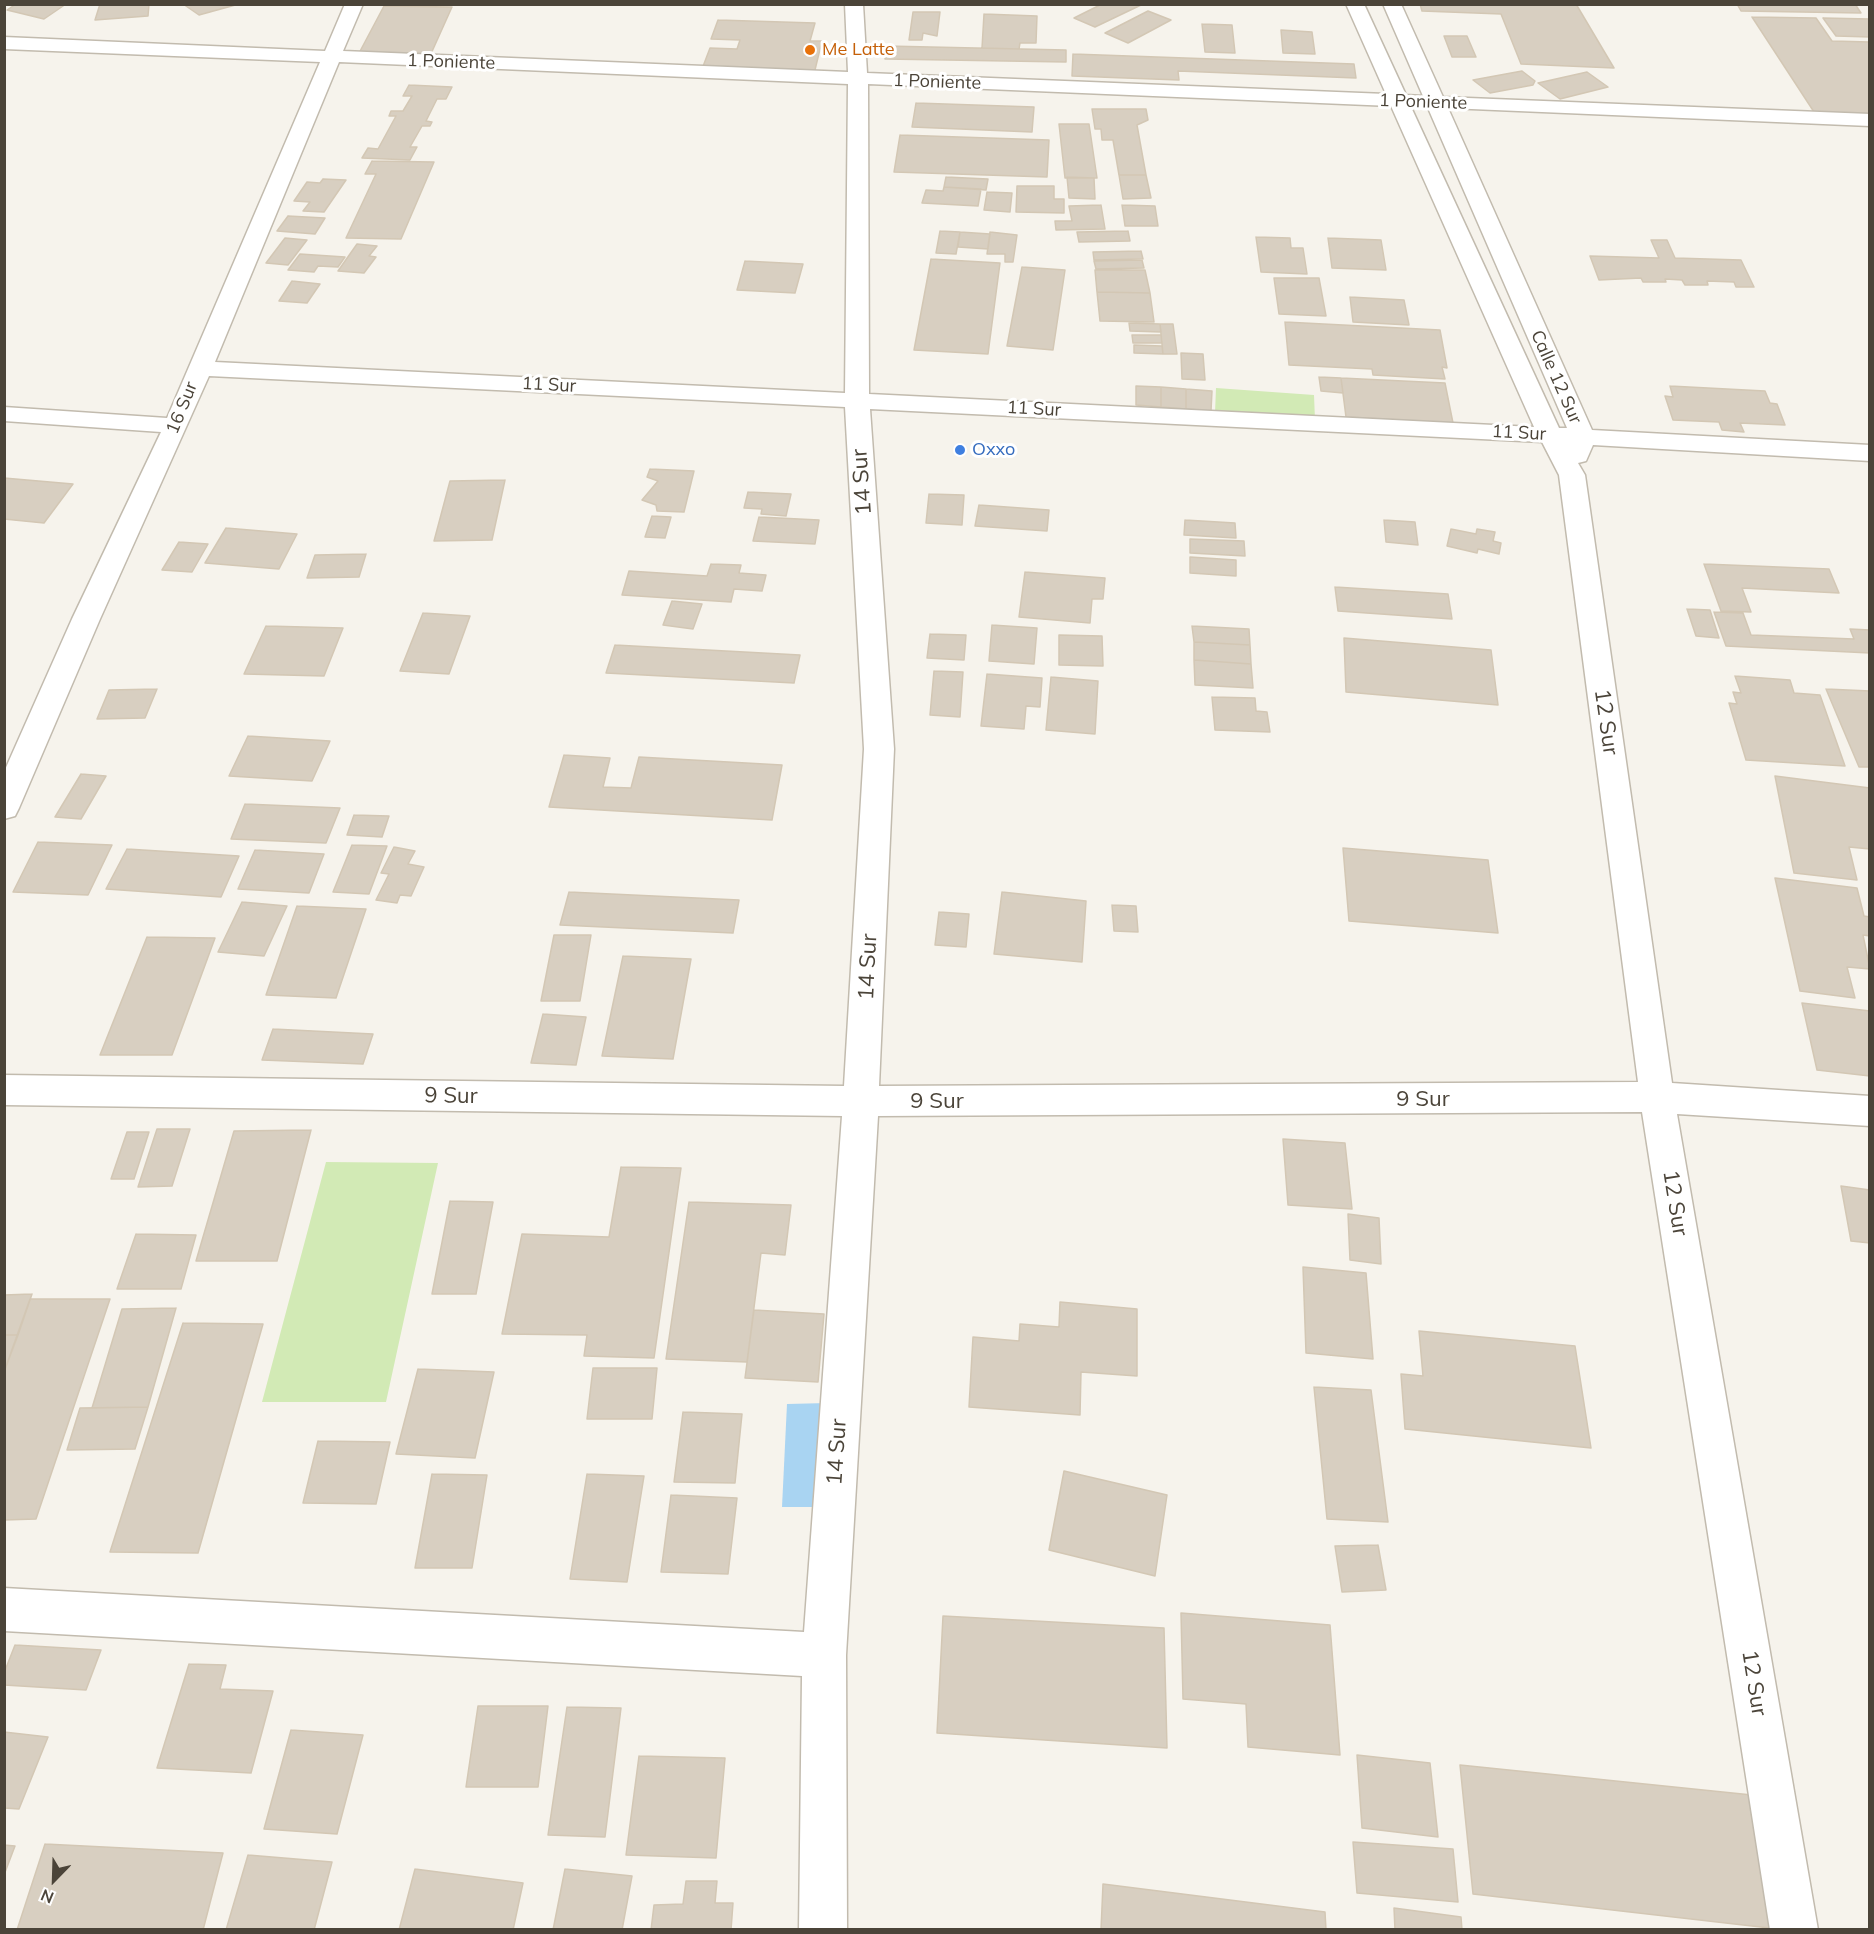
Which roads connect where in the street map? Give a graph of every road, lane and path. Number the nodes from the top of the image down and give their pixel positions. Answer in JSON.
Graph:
{"nodes":[{"id":1,"x":354,"y":4,"type":"edge"},
{"id":2,"x":854,"y":4,"type":"edge"},
{"id":3,"x":1355,"y":4,"type":"edge"},
{"id":4,"x":1392,"y":4,"type":"edge"},
{"id":5,"x":1401,"y":25,"type":"junction"},
{"id":6,"x":1365,"y":26,"type":"junction"},
{"id":7,"x":4,"y":43,"type":"edge"},
{"id":8,"x":332,"y":57,"type":"junction"},
{"id":9,"x":858,"y":79,"type":"junction"},
{"id":10,"x":1399,"y":101,"type":"junction"},
{"id":11,"x":1435,"y":102,"type":"junction"},
{"id":12,"x":1869,"y":120,"type":"edge"},
{"id":13,"x":198,"y":368,"type":"junction"},
{"id":14,"x":857,"y":400,"type":"junction"},
{"id":15,"x":4,"y":414,"type":"edge"},
{"id":16,"x":176,"y":426,"type":"junction"},
{"id":17,"x":1550,"y":435,"type":"junction"},
{"id":18,"x":1582,"y":436,"type":"junction"},
{"id":19,"x":1869,"y":453,"type":"edge"},
{"id":20,"x":1572,"y":475,"type":"junction"},
{"id":21,"x":4,"y":808,"type":"edge"},
{"id":22,"x":4,"y":1090,"type":"edge"},
{"id":23,"x":1657,"y":1098,"type":"junction"},
{"id":24,"x":861,"y":1101,"type":"junction"},
{"id":25,"x":1869,"y":1111,"type":"edge"},
{"id":26,"x":4,"y":1609,"type":"edge"},
{"id":27,"x":824,"y":1655,"type":"junction"},
{"id":28,"x":823,"y":1929,"type":"edge"},
{"id":29,"x":1794,"y":1929,"type":"edge"}],
"edges":[{"from":1,"to":8,"type":"street","name":"16 Sur"},
{"from":2,"to":9,"type":"street","name":"14 Sur"},
{"from":3,"to":6,"type":"street","name":"Calle 12 Sur"},
{"from":4,"to":5,"type":"street","name":"Calle 12 Sur"},
{"from":5,"to":6,"type":"street"},
{"from":5,"to":11,"type":"street","name":"Calle 12 Sur"},
{"from":6,"to":10,"type":"street","name":"Calle 12 Sur"},
{"from":7,"to":8,"type":"street","name":"1 Poniente"},
{"from":8,"to":9,"type":"street","name":"1 Poniente"},
{"from":8,"to":13,"type":"street","name":"16 Sur"},
{"from":9,"to":10,"type":"street","name":"1 Poniente"},
{"from":9,"to":14,"type":"street","name":"14 Sur"},
{"from":10,"to":11,"type":"street","name":"1 Poniente"},
{"from":10,"to":17,"type":"street","name":"Calle 12 Sur"},
{"from":11,"to":12,"type":"street","name":"1 Poniente"},
{"from":11,"to":18,"type":"street","name":"Calle 12 Sur"},
{"from":13,"to":14,"type":"street","name":"11 Sur"},
{"from":13,"to":16,"type":"street","name":"16 Sur"},
{"from":14,"to":17,"type":"street","name":"11 Sur"},
{"from":14,"to":24,"type":"street","name":"14 Sur"},
{"from":15,"to":16,"type":"street"},
{"from":16,"to":21,"type":"street","name":"16 Sur"},
{"from":17,"to":18,"type":"street","name":"11 Sur"},
{"from":17,"to":20,"type":"street","name":"Calle 12 Sur"},
{"from":18,"to":19,"type":"street","name":"11 Sur"},
{"from":18,"to":20,"type":"street","name":"Calle 12 Sur"},
{"from":20,"to":23,"type":"street","name":"12 Sur"},
{"from":22,"to":24,"type":"street","name":"9 Sur"},
{"from":23,"to":24,"type":"street","name":"9 Sur"},
{"from":23,"to":25,"type":"street","name":"9 Sur"},
{"from":23,"to":29,"type":"street","name":"12 Sur"},
{"from":24,"to":27,"type":"street","name":"14 Sur"},
{"from":26,"to":27,"type":"street"},
{"from":27,"to":28,"type":"street","name":"14 Sur"}]}
